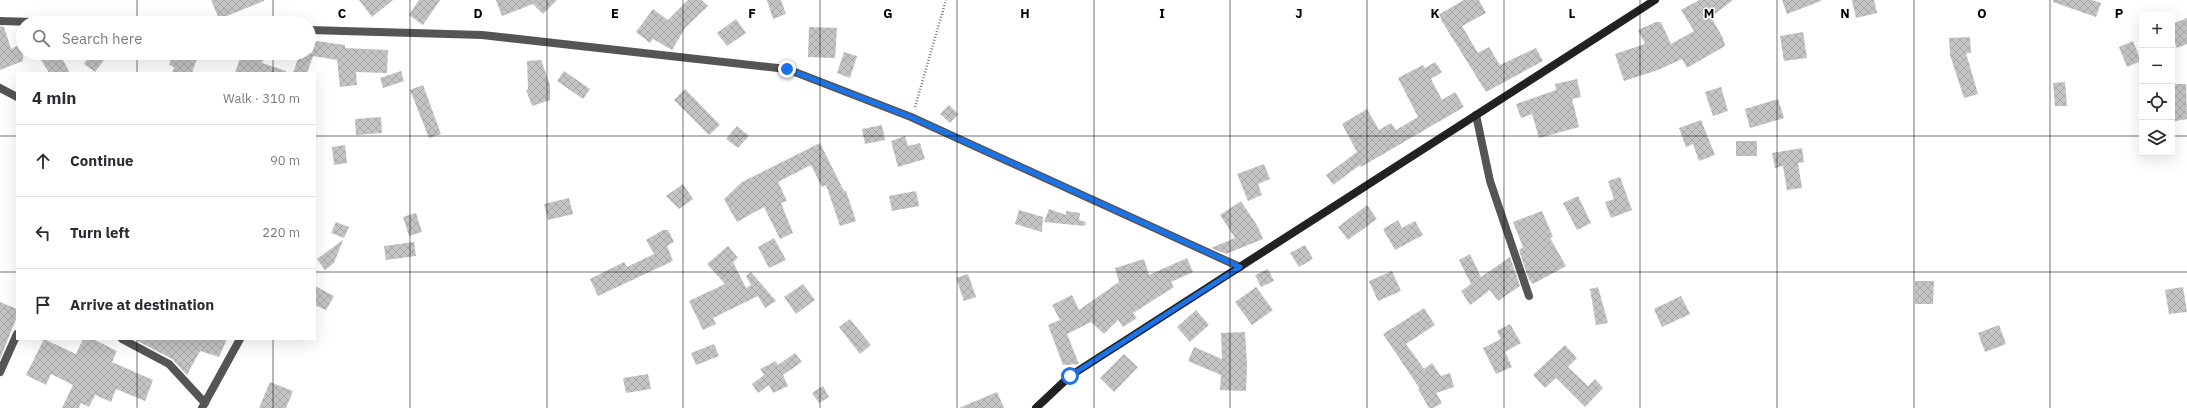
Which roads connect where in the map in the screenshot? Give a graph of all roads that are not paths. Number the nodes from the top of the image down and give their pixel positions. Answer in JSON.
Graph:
{"nodes":[{"id":1,"x":1655,"y":0,"type":"edge"},
{"id":2,"x":0,"y":21,"type":"edge"},
{"id":3,"x":16,"y":21,"type":"edge"},
{"id":4,"x":316,"y":30,"type":"edge"},
{"id":5,"x":0,"y":88,"type":"edge"},
{"id":6,"x":16,"y":96,"type":"edge"},
{"id":7,"x":1476,"y":115,"type":"junction"},
{"id":8,"x":1240,"y":267,"type":"junction"},
{"id":9,"x":1529,"y":296,"type":"dead end"},
{"id":10,"x":16,"y":336,"type":"edge"},
{"id":11,"x":124,"y":340,"type":"edge"},
{"id":12,"x":239,"y":340,"type":"edge"},
{"id":13,"x":0,"y":372,"type":"edge"},
{"id":14,"x":204,"y":405,"type":"edge"},
{"id":15,"x":1036,"y":408,"type":"edge"}],
"edges":[{"from":1,"to":7,"type":"main road"},
{"from":2,"to":3,"type":"street"},
{"from":4,"to":8,"type":"street"},
{"from":5,"to":6,"type":"street"},
{"from":7,"to":8,"type":"main road"},
{"from":7,"to":9,"type":"street"},
{"from":8,"to":15,"type":"main road"},
{"from":10,"to":13,"type":"street"},
{"from":11,"to":14,"type":"street"},
{"from":12,"to":14,"type":"street"}]}
